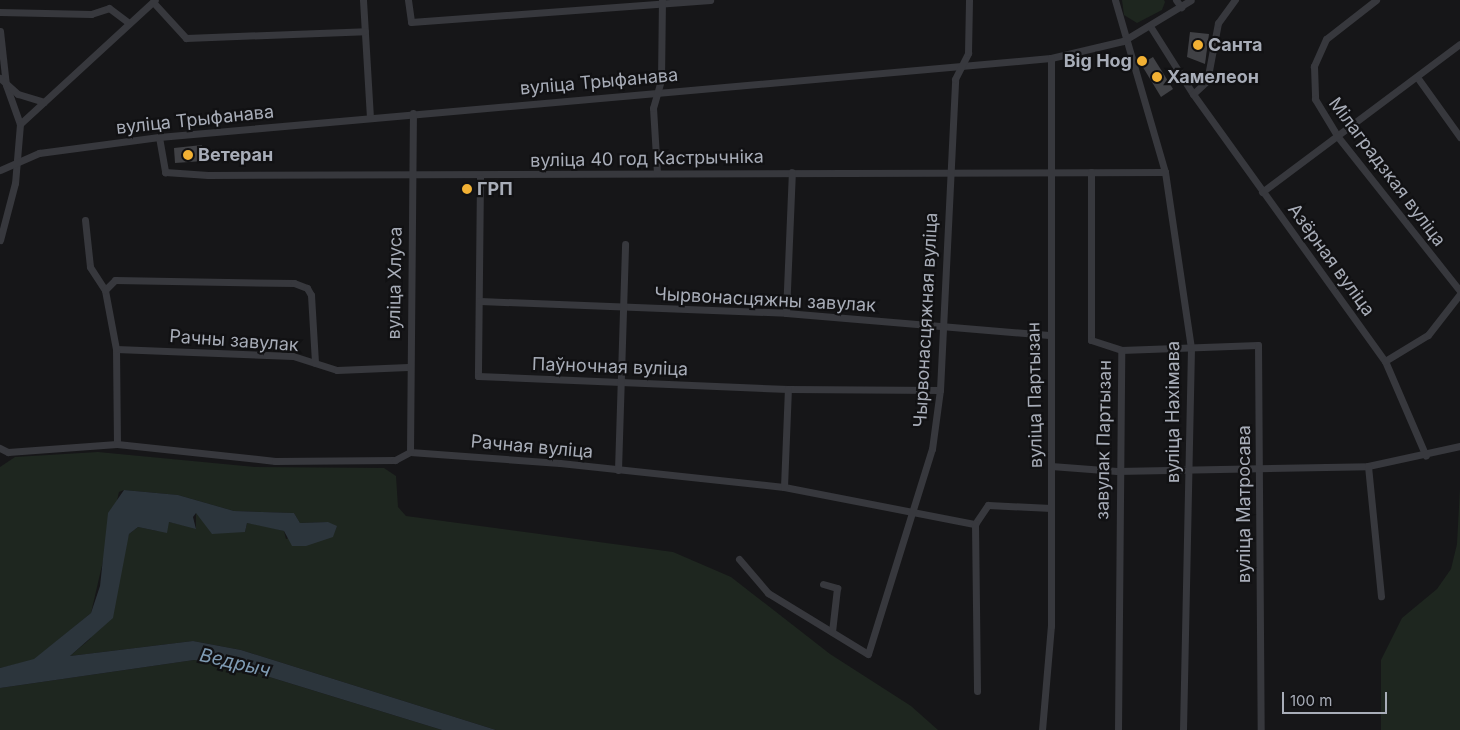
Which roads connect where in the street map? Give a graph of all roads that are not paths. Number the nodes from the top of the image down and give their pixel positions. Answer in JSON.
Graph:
{"nodes":[{"id":1,"x":363,"y":0,"type":"edge"},
{"id":2,"x":408,"y":0,"type":"edge"},
{"id":3,"x":710,"y":0,"type":"edge"},
{"id":4,"x":969,"y":0,"type":"edge"},
{"id":5,"x":1115,"y":0,"type":"edge"},
{"id":6,"x":1176,"y":0,"type":"edge"},
{"id":7,"x":1191,"y":0,"type":"edge"},
{"id":8,"x":1235,"y":0,"type":"edge"},
{"id":9,"x":1376,"y":0,"type":"edge"},
{"id":10,"x":154,"y":1,"type":"edge"},
{"id":11,"x":662,"y":1,"type":"edge"},
{"id":12,"x":109,"y":4,"type":"edge"},
{"id":13,"x":1181,"y":7,"type":"junction"},
{"id":14,"x":0,"y":12,"type":"edge"},
{"id":15,"x":129,"y":23,"type":"junction"},
{"id":16,"x":1150,"y":26,"type":"junction"},
{"id":17,"x":0,"y":31,"type":"edge"},
{"id":18,"x":365,"y":31,"type":"junction"},
{"id":19,"x":1123,"y":41,"type":"junction"},
{"id":20,"x":1460,"y":44,"type":"edge"},
{"id":21,"x":1051,"y":58,"type":"junction"},
{"id":22,"x":962,"y":66,"type":"junction"},
{"id":23,"x":1418,"y":77,"type":"junction"},
{"id":24,"x":0,"y":78,"type":"edge"},
{"id":25,"x":6,"y":85,"type":"junction"},
{"id":26,"x":658,"y":92,"type":"junction"},
{"id":27,"x":1193,"y":94,"type":"junction"},
{"id":28,"x":44,"y":102,"type":"junction"},
{"id":29,"x":413,"y":113,"type":"junction"},
{"id":30,"x":370,"y":118,"type":"junction"},
{"id":31,"x":20,"y":124,"type":"junction"},
{"id":32,"x":159,"y":137,"type":"junction"},
{"id":33,"x":1338,"y":137,"type":"junction"},
{"id":34,"x":1460,"y":137,"type":"edge"},
{"id":35,"x":16,"y":162,"type":"junction"},
{"id":36,"x":0,"y":170,"type":"edge"},
{"id":37,"x":411,"y":172,"type":"junction"},
{"id":38,"x":792,"y":172,"type":"junction"},
{"id":39,"x":1091,"y":172,"type":"junction"},
{"id":40,"x":1165,"y":172,"type":"junction"},
{"id":41,"x":657,"y":173,"type":"junction"},
{"id":42,"x":949,"y":174,"type":"junction"},
{"id":43,"x":1050,"y":174,"type":"junction"},
{"id":44,"x":480,"y":178,"type":"junction"},
{"id":45,"x":1262,"y":192,"type":"junction"},
{"id":46,"x":86,"y":220,"type":"dead end"},
{"id":47,"x":0,"y":240,"type":"edge"},
{"id":48,"x":625,"y":244,"type":"dead end"},
{"id":49,"x":105,"y":290,"type":"junction"},
{"id":50,"x":1460,"y":292,"type":"edge"},
{"id":51,"x":480,"y":301,"type":"junction"},
{"id":52,"x":622,"y":309,"type":"junction"},
{"id":53,"x":786,"y":313,"type":"junction"},
{"id":54,"x":941,"y":325,"type":"junction"},
{"id":55,"x":1049,"y":335,"type":"junction"},
{"id":56,"x":1191,"y":348,"type":"junction"},
{"id":57,"x":116,"y":349,"type":"junction"},
{"id":58,"x":1121,"y":350,"type":"junction"},
{"id":59,"x":1386,"y":361,"type":"junction"},
{"id":60,"x":315,"y":363,"type":"junction"},
{"id":61,"x":408,"y":367,"type":"junction"},
{"id":62,"x":622,"y":383,"type":"junction"},
{"id":63,"x":788,"y":390,"type":"junction"},
{"id":64,"x":940,"y":390,"type":"junction"},
{"id":65,"x":117,"y":444,"type":"junction"},
{"id":66,"x":1460,"y":446,"type":"edge"},
{"id":67,"x":0,"y":448,"type":"edge"},
{"id":68,"x":410,"y":452,"type":"junction"},
{"id":69,"x":1426,"y":456,"type":"junction"},
{"id":70,"x":1050,"y":466,"type":"junction"},
{"id":71,"x":1368,"y":466,"type":"junction"},
{"id":72,"x":1258,"y":469,"type":"junction"},
{"id":73,"x":618,"y":470,"type":"junction"},
{"id":74,"x":1117,"y":470,"type":"junction"},
{"id":75,"x":1189,"y":470,"type":"junction"},
{"id":76,"x":784,"y":486,"type":"junction"},
{"id":77,"x":1051,"y":508,"type":"junction"},
{"id":78,"x":912,"y":513,"type":"junction"},
{"id":79,"x":975,"y":524,"type":"junction"},
{"id":80,"x":740,"y":560,"type":"dead end"},
{"id":81,"x":824,"y":584,"type":"dead end"},
{"id":82,"x":1381,"y":596,"type":"dead end"},
{"id":83,"x":832,"y":632,"type":"junction"},
{"id":84,"x":976,"y":691,"type":"dead end"},
{"id":85,"x":1042,"y":730,"type":"edge"},
{"id":86,"x":1118,"y":730,"type":"edge"},
{"id":87,"x":1183,"y":730,"type":"edge"},
{"id":88,"x":1261,"y":730,"type":"edge"}],
"edges":[{"from":1,"to":18,"type":"street"},
{"from":2,"to":11,"type":"street"},
{"from":3,"to":11,"type":"street"},
{"from":4,"to":22,"type":"street","name":"Чырвонасцяжная вуліца"},
{"from":5,"to":19,"type":"street","name":"вуліца Нахімава"},
{"from":6,"to":13,"type":"street"},
{"from":7,"to":13,"type":"street","name":"вуліца Трыфанава"},
{"from":8,"to":27,"type":"street"},
{"from":9,"to":33,"type":"street","name":"Мілаградзкая вуліца"},
{"from":10,"to":15,"type":"street"},
{"from":10,"to":18,"type":"street"},
{"from":11,"to":26,"type":"street"},
{"from":12,"to":14,"type":"street"},
{"from":12,"to":15,"type":"street"},
{"from":13,"to":16,"type":"street","name":"вуліца Трыфанава"},
{"from":15,"to":28,"type":"street"},
{"from":16,"to":19,"type":"street","name":"вуліца Трыфанава"},
{"from":16,"to":27,"type":"street","name":"Азёрная вуліца"},
{"from":17,"to":25,"type":"street"},
{"from":18,"to":30,"type":"street"},
{"from":19,"to":21,"type":"street","name":"вуліца Трыфанава"},
{"from":19,"to":40,"type":"street","name":"вуліца Нахімава"},
{"from":20,"to":23,"type":"street"},
{"from":21,"to":22,"type":"street","name":"вуліца Трыфанава"},
{"from":21,"to":43,"type":"street","name":"вуліца Партызан"},
{"from":22,"to":26,"type":"street","name":"вуліца Трыфанава"},
{"from":22,"to":42,"type":"street","name":"Чырвонасцяжная вуліца"},
{"from":23,"to":33,"type":"street"},
{"from":23,"to":34,"type":"street"},
{"from":24,"to":25,"type":"street"},
{"from":25,"to":28,"type":"street"},
{"from":25,"to":31,"type":"street"},
{"from":26,"to":29,"type":"street","name":"вуліца Трыфанава"},
{"from":26,"to":41,"type":"street"},
{"from":27,"to":45,"type":"street","name":"Азёрная вуліца"},
{"from":28,"to":31,"type":"street"},
{"from":29,"to":30,"type":"street","name":"вуліца Трыфанава"},
{"from":29,"to":37,"type":"street","name":"вуліца Хлуса"},
{"from":30,"to":32,"type":"street","name":"вуліца Трыфанава"},
{"from":31,"to":35,"type":"street"},
{"from":32,"to":35,"type":"street","name":"вуліца Трыфанава"},
{"from":32,"to":37,"type":"street","name":"вуліца 40 год Кастрычніка"},
{"from":33,"to":45,"type":"street"},
{"from":33,"to":50,"type":"street","name":"Мілаградзкая вуліца"},
{"from":35,"to":36,"type":"street","name":"вуліца Трыфанава"},
{"from":35,"to":47,"type":"street"},
{"from":37,"to":44,"type":"street","name":"вуліца 40 год Кастрычніка"},
{"from":37,"to":61,"type":"street","name":"вуліца Хлуса"},
{"from":38,"to":41,"type":"street","name":"вуліца 40 год Кастрычніка"},
{"from":38,"to":42,"type":"street","name":"вуліца 40 год Кастрычніка"},
{"from":38,"to":53,"type":"street"},
{"from":39,"to":40,"type":"street","name":"вуліца 40 год Кастрычніка"},
{"from":39,"to":43,"type":"street","name":"вуліца 40 год Кастрычніка"},
{"from":39,"to":58,"type":"street","name":"завулак Партызан"},
{"from":40,"to":56,"type":"street","name":"вуліца Нахімава"},
{"from":41,"to":44,"type":"street","name":"вуліца 40 год Кастрычніка"},
{"from":42,"to":43,"type":"street","name":"вуліца 40 год Кастрычніка"},
{"from":42,"to":54,"type":"street","name":"Чырвонасцяжная вуліца"},
{"from":43,"to":55,"type":"street","name":"вуліца Партызан"},
{"from":44,"to":51,"type":"street","name":"Паўночная вуліца"},
{"from":45,"to":59,"type":"street","name":"Азёрная вуліца"},
{"from":46,"to":49,"type":"street"},
{"from":48,"to":52,"type":"street"},
{"from":49,"to":57,"type":"street"},
{"from":49,"to":60,"type":"street"},
{"from":50,"to":59,"type":"street"},
{"from":51,"to":52,"type":"street","name":"Чырвонасцяжны завулак"},
{"from":51,"to":62,"type":"street","name":"Паўночная вуліца"},
{"from":52,"to":53,"type":"street","name":"Чырвонасцяжны завулак"},
{"from":52,"to":62,"type":"street"},
{"from":53,"to":54,"type":"street","name":"Чырвонасцяжны завулак"},
{"from":54,"to":55,"type":"street","name":"Чырвонасцяжны завулак"},
{"from":54,"to":64,"type":"street","name":"Чырвонасцяжная вуліца"},
{"from":55,"to":70,"type":"street","name":"вуліца Партызан"},
{"from":56,"to":58,"type":"street"},
{"from":56,"to":72,"type":"street","name":"вуліца Матросава"},
{"from":56,"to":75,"type":"street","name":"вуліца Нахімава"},
{"from":57,"to":60,"type":"street","name":"Рачны завулак"},
{"from":57,"to":65,"type":"street"},
{"from":58,"to":74,"type":"street","name":"завулак Партызан"},
{"from":59,"to":69,"type":"street","name":"Азёрная вуліца"},
{"from":60,"to":61,"type":"street","name":"Рачны завулак"},
{"from":61,"to":68,"type":"street","name":"вуліца Хлуса"},
{"from":62,"to":63,"type":"street","name":"Паўночная вуліца"},
{"from":62,"to":73,"type":"street"},
{"from":63,"to":64,"type":"street","name":"Паўночная вуліца"},
{"from":63,"to":76,"type":"street"},
{"from":64,"to":78,"type":"street","name":"Чырвонасцяжная вуліца"},
{"from":65,"to":67,"type":"street","name":"Рачная вуліца"},
{"from":65,"to":68,"type":"street","name":"Рачная вуліца"},
{"from":66,"to":69,"type":"street"},
{"from":68,"to":73,"type":"street","name":"Рачная вуліца"},
{"from":69,"to":71,"type":"street"},
{"from":70,"to":74,"type":"street"},
{"from":70,"to":77,"type":"street","name":"вуліца Партызан"},
{"from":71,"to":72,"type":"street"},
{"from":71,"to":82,"type":"street"},
{"from":72,"to":75,"type":"street"},
{"from":72,"to":88,"type":"street","name":"вуліца Матросава"},
{"from":73,"to":76,"type":"street","name":"Рачная вуліца"},
{"from":74,"to":75,"type":"street"},
{"from":74,"to":86,"type":"street","name":"завулак Партызан"},
{"from":75,"to":87,"type":"street","name":"вуліца Нахімава"},
{"from":76,"to":78,"type":"street","name":"Рачная вуліца"},
{"from":77,"to":79,"type":"street"},
{"from":77,"to":85,"type":"street","name":"вуліца Партызан"},
{"from":78,"to":79,"type":"street","name":"Рачная вуліца"},
{"from":78,"to":83,"type":"street","name":"Чырвонасцяжная вуліца"},
{"from":79,"to":84,"type":"street"},
{"from":80,"to":83,"type":"street","name":"Чырвонасцяжная вуліца"},
{"from":81,"to":83,"type":"street"}]}
